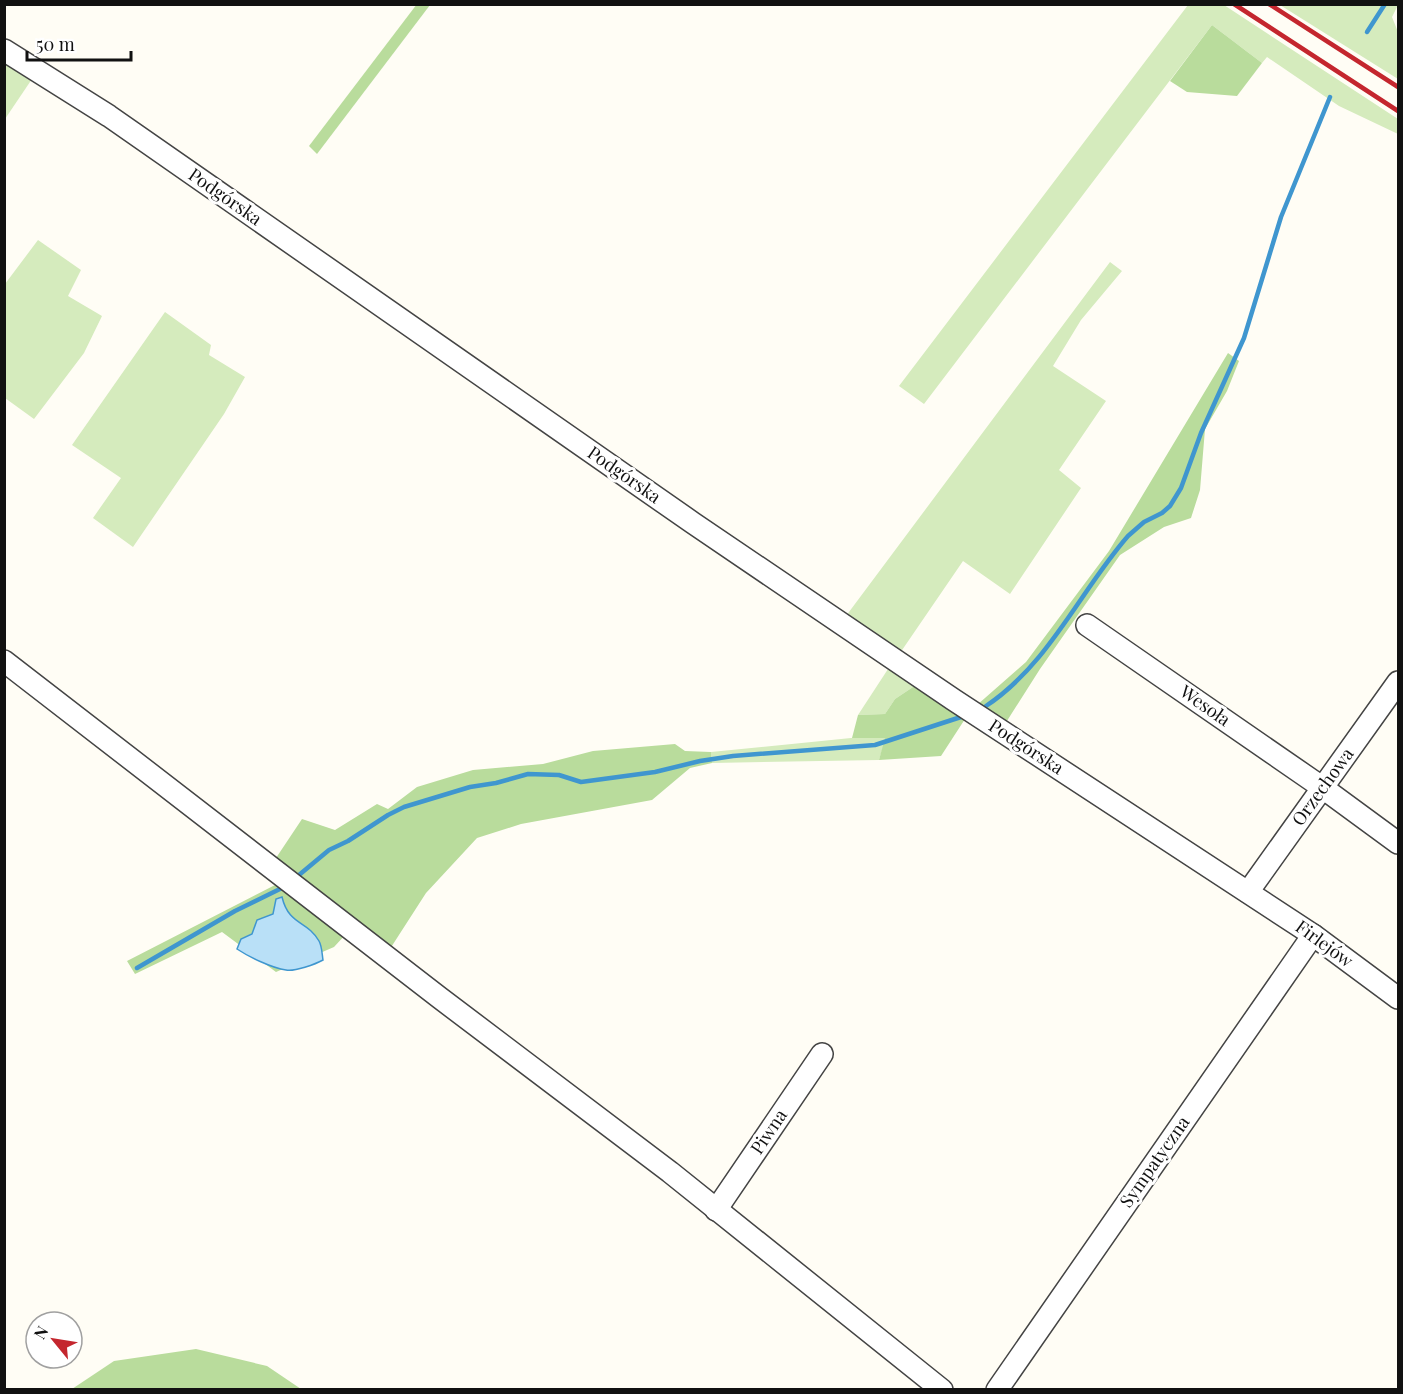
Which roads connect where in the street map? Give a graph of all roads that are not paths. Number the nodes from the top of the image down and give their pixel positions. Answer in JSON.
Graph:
{"nodes":[{"id":1,"x":4,"y":50,"type":"edge"},
{"id":2,"x":1087,"y":625,"type":"dead end"},
{"id":3,"x":4,"y":661,"type":"edge"},
{"id":4,"x":1396,"y":690,"type":"edge"},
{"id":5,"x":1323,"y":788,"type":"junction"},
{"id":6,"x":1398,"y":843,"type":"edge"},
{"id":7,"x":1248,"y":892,"type":"junction"},
{"id":8,"x":1313,"y":935,"type":"junction"},
{"id":9,"x":1398,"y":998,"type":"edge"},
{"id":10,"x":822,"y":1054,"type":"dead end"},
{"id":11,"x":716,"y":1210,"type":"junction"},
{"id":12,"x":942,"y":1389,"type":"edge"},
{"id":13,"x":997,"y":1389,"type":"edge"}],
"edges":[{"from":1,"to":7,"type":"street","name":"Podgórska"},
{"from":2,"to":5,"type":"street","name":"Wesoła"},
{"from":3,"to":11,"type":"street"},
{"from":4,"to":5,"type":"street","name":"Orzechowa"},
{"from":5,"to":6,"type":"street","name":"Wesoła"},
{"from":5,"to":7,"type":"street","name":"Orzechowa"},
{"from":7,"to":8,"type":"street","name":"Firlejów"},
{"from":8,"to":9,"type":"street","name":"Firlejów"},
{"from":8,"to":13,"type":"street","name":"Sympatyczna"},
{"from":10,"to":11,"type":"street","name":"Piwna"},
{"from":11,"to":12,"type":"street"}]}
